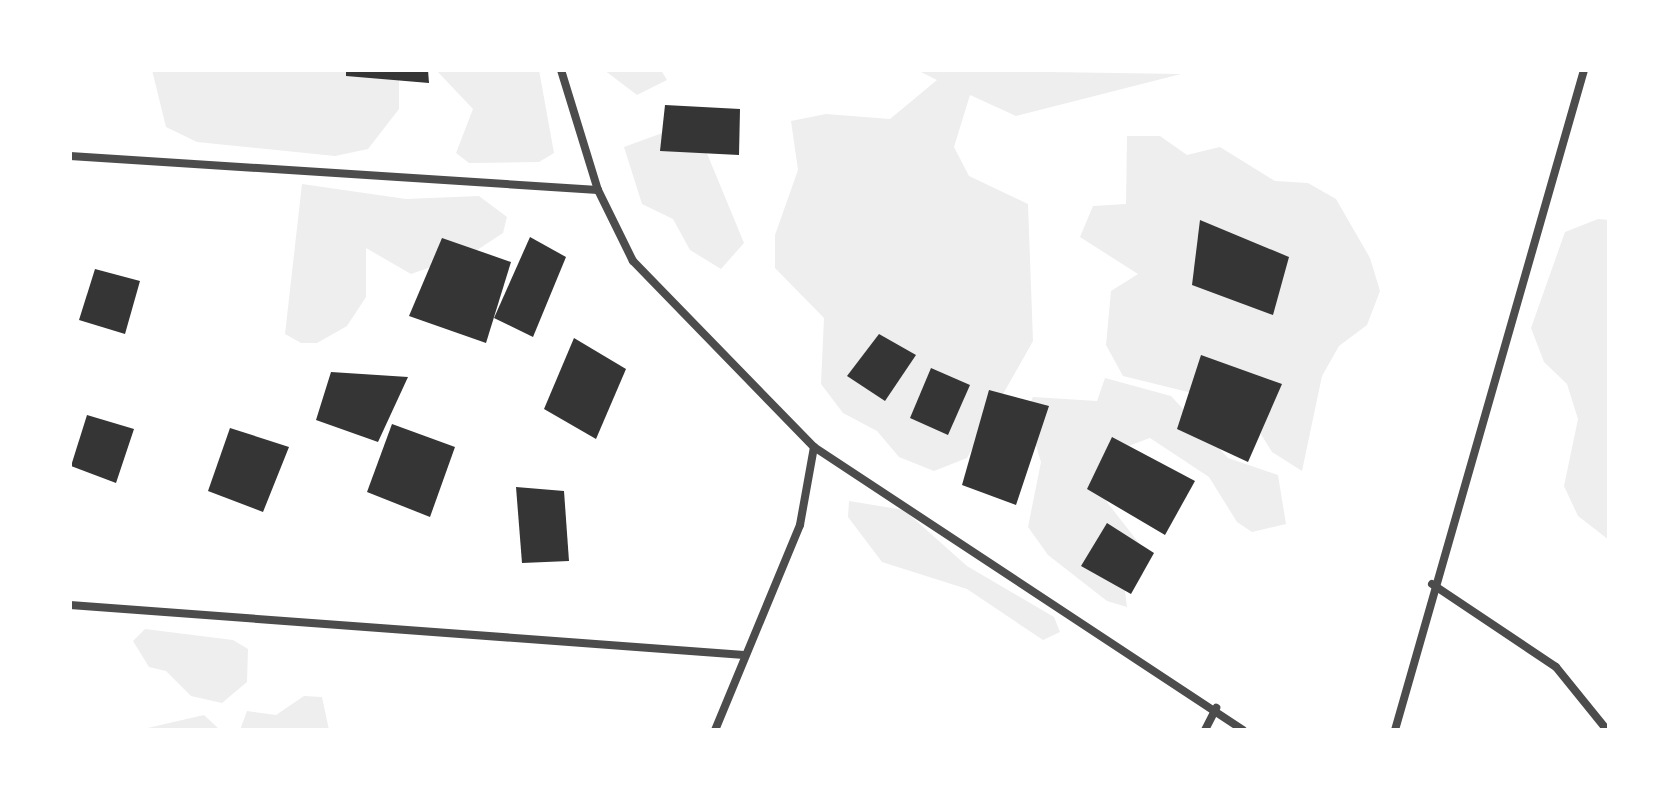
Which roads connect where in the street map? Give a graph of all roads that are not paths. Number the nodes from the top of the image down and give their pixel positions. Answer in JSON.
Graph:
{"nodes":[{"id":1,"x":561,"y":70,"type":"edge"},
{"id":2,"x":1584,"y":70,"type":"edge"},
{"id":3,"x":70,"y":156,"type":"edge"},
{"id":4,"x":598,"y":190,"type":"junction"},
{"id":5,"x":814,"y":447,"type":"junction"},
{"id":6,"x":1432,"y":584,"type":"junction"},
{"id":7,"x":70,"y":605,"type":"edge"},
{"id":8,"x":744,"y":655,"type":"junction"},
{"id":9,"x":1216,"y":708,"type":"junction"},
{"id":10,"x":715,"y":730,"type":"edge"},
{"id":11,"x":1205,"y":730,"type":"edge"},
{"id":12,"x":1243,"y":730,"type":"edge"},
{"id":13,"x":1395,"y":730,"type":"edge"},
{"id":14,"x":1607,"y":730,"type":"edge"}],
"edges":[{"from":1,"to":4,"type":"street"},
{"from":2,"to":6,"type":"street"},
{"from":3,"to":4,"type":"street"},
{"from":4,"to":5,"type":"street"},
{"from":5,"to":8,"type":"street"},
{"from":5,"to":9,"type":"street"},
{"from":6,"to":13,"type":"street"},
{"from":6,"to":14,"type":"street"},
{"from":7,"to":8,"type":"street"},
{"from":8,"to":10,"type":"street"},
{"from":9,"to":11,"type":"street"},
{"from":9,"to":12,"type":"street"}]}
